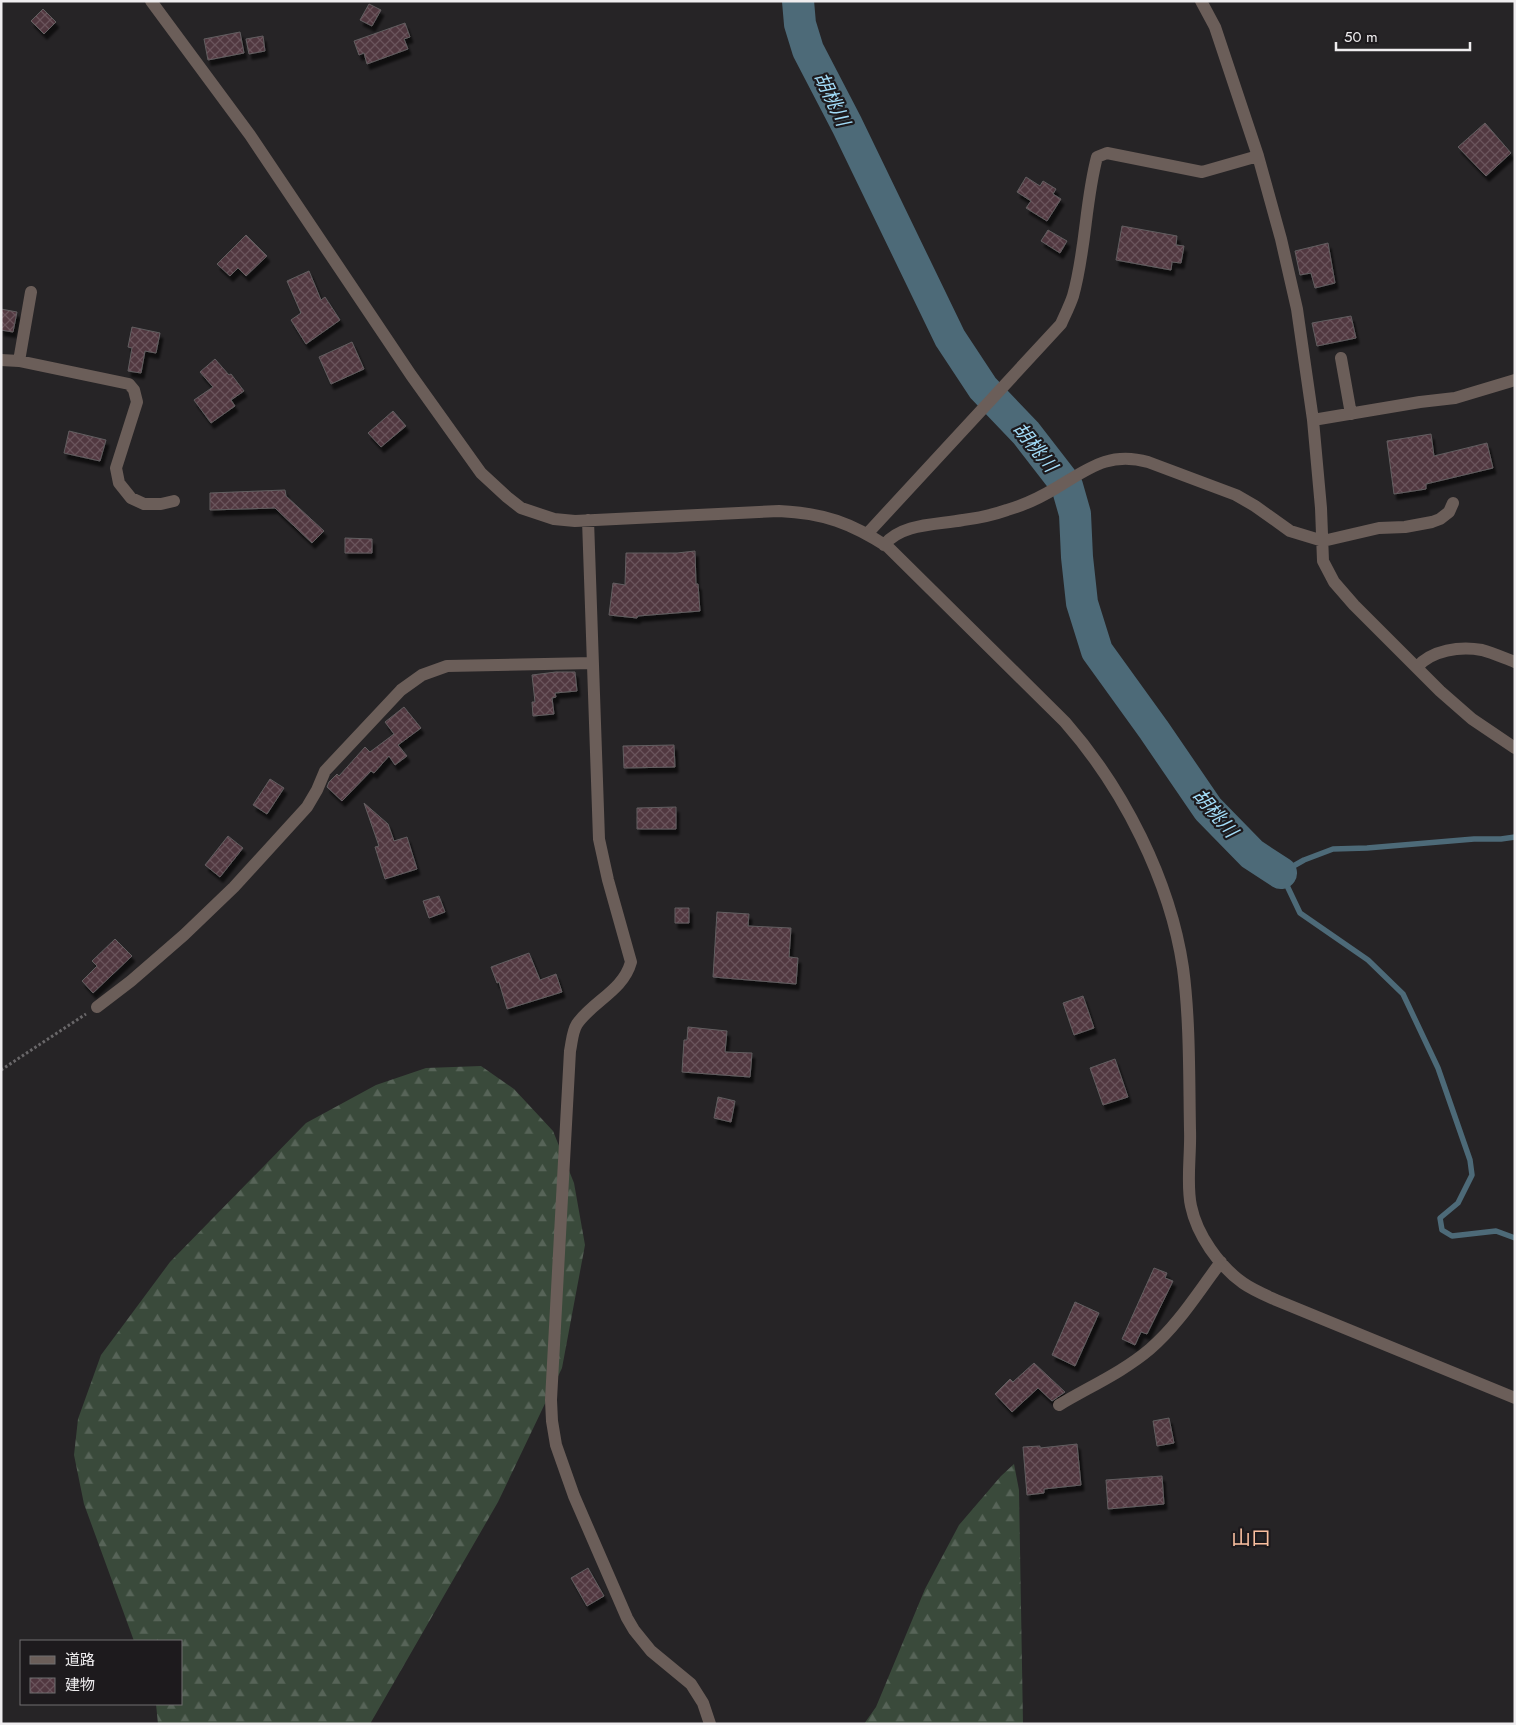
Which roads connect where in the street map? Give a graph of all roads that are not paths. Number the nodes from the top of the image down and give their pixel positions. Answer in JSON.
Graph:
{"nodes":[{"id":1,"x":151,"y":1,"type":"edge"},
{"id":2,"x":1201,"y":1,"type":"edge"},
{"id":3,"x":1258,"y":156,"type":"junction"},
{"id":4,"x":31,"y":292,"type":"dead end"},
{"id":5,"x":1341,"y":358,"type":"dead end"},
{"id":6,"x":1,"y":360,"type":"edge"},
{"id":7,"x":19,"y":361,"type":"junction"},
{"id":8,"x":1515,"y":380,"type":"edge"},
{"id":9,"x":1351,"y":414,"type":"junction"},
{"id":10,"x":1313,"y":420,"type":"junction"},
{"id":11,"x":174,"y":501,"type":"dead end"},
{"id":12,"x":1453,"y":503,"type":"dead end"},
{"id":13,"x":588,"y":520,"type":"junction"},
{"id":14,"x":867,"y":534,"type":"junction"},
{"id":15,"x":1323,"y":541,"type":"junction"},
{"id":16,"x":884,"y":545,"type":"junction"},
{"id":17,"x":1515,"y":662,"type":"edge"},
{"id":18,"x":593,"y":663,"type":"junction"},
{"id":19,"x":1417,"y":667,"type":"junction"},
{"id":20,"x":1515,"y":748,"type":"edge"},
{"id":21,"x":96,"y":1007,"type":"road end"},
{"id":22,"x":1221,"y":1262,"type":"junction"},
{"id":23,"x":1515,"y":1398,"type":"edge"},
{"id":24,"x":1059,"y":1405,"type":"dead end"},
{"id":25,"x":710,"y":1724,"type":"edge"}],
"edges":[{"from":1,"to":13,"type":"street"},
{"from":2,"to":3,"type":"street"},
{"from":3,"to":10,"type":"street"},
{"from":3,"to":14,"type":"street"},
{"from":4,"to":7,"type":"street"},
{"from":5,"to":9,"type":"street"},
{"from":6,"to":7,"type":"street"},
{"from":7,"to":11,"type":"street"},
{"from":8,"to":9,"type":"street"},
{"from":9,"to":10,"type":"street"},
{"from":10,"to":15,"type":"street"},
{"from":12,"to":15,"type":"street"},
{"from":13,"to":14,"type":"street"},
{"from":13,"to":18,"type":"street"},
{"from":14,"to":16,"type":"street"},
{"from":15,"to":16,"type":"street"},
{"from":15,"to":19,"type":"street"},
{"from":16,"to":22,"type":"street"},
{"from":17,"to":19,"type":"street"},
{"from":18,"to":21,"type":"street"},
{"from":18,"to":25,"type":"street"},
{"from":19,"to":20,"type":"street"},
{"from":22,"to":23,"type":"street"},
{"from":22,"to":24,"type":"street"}]}
